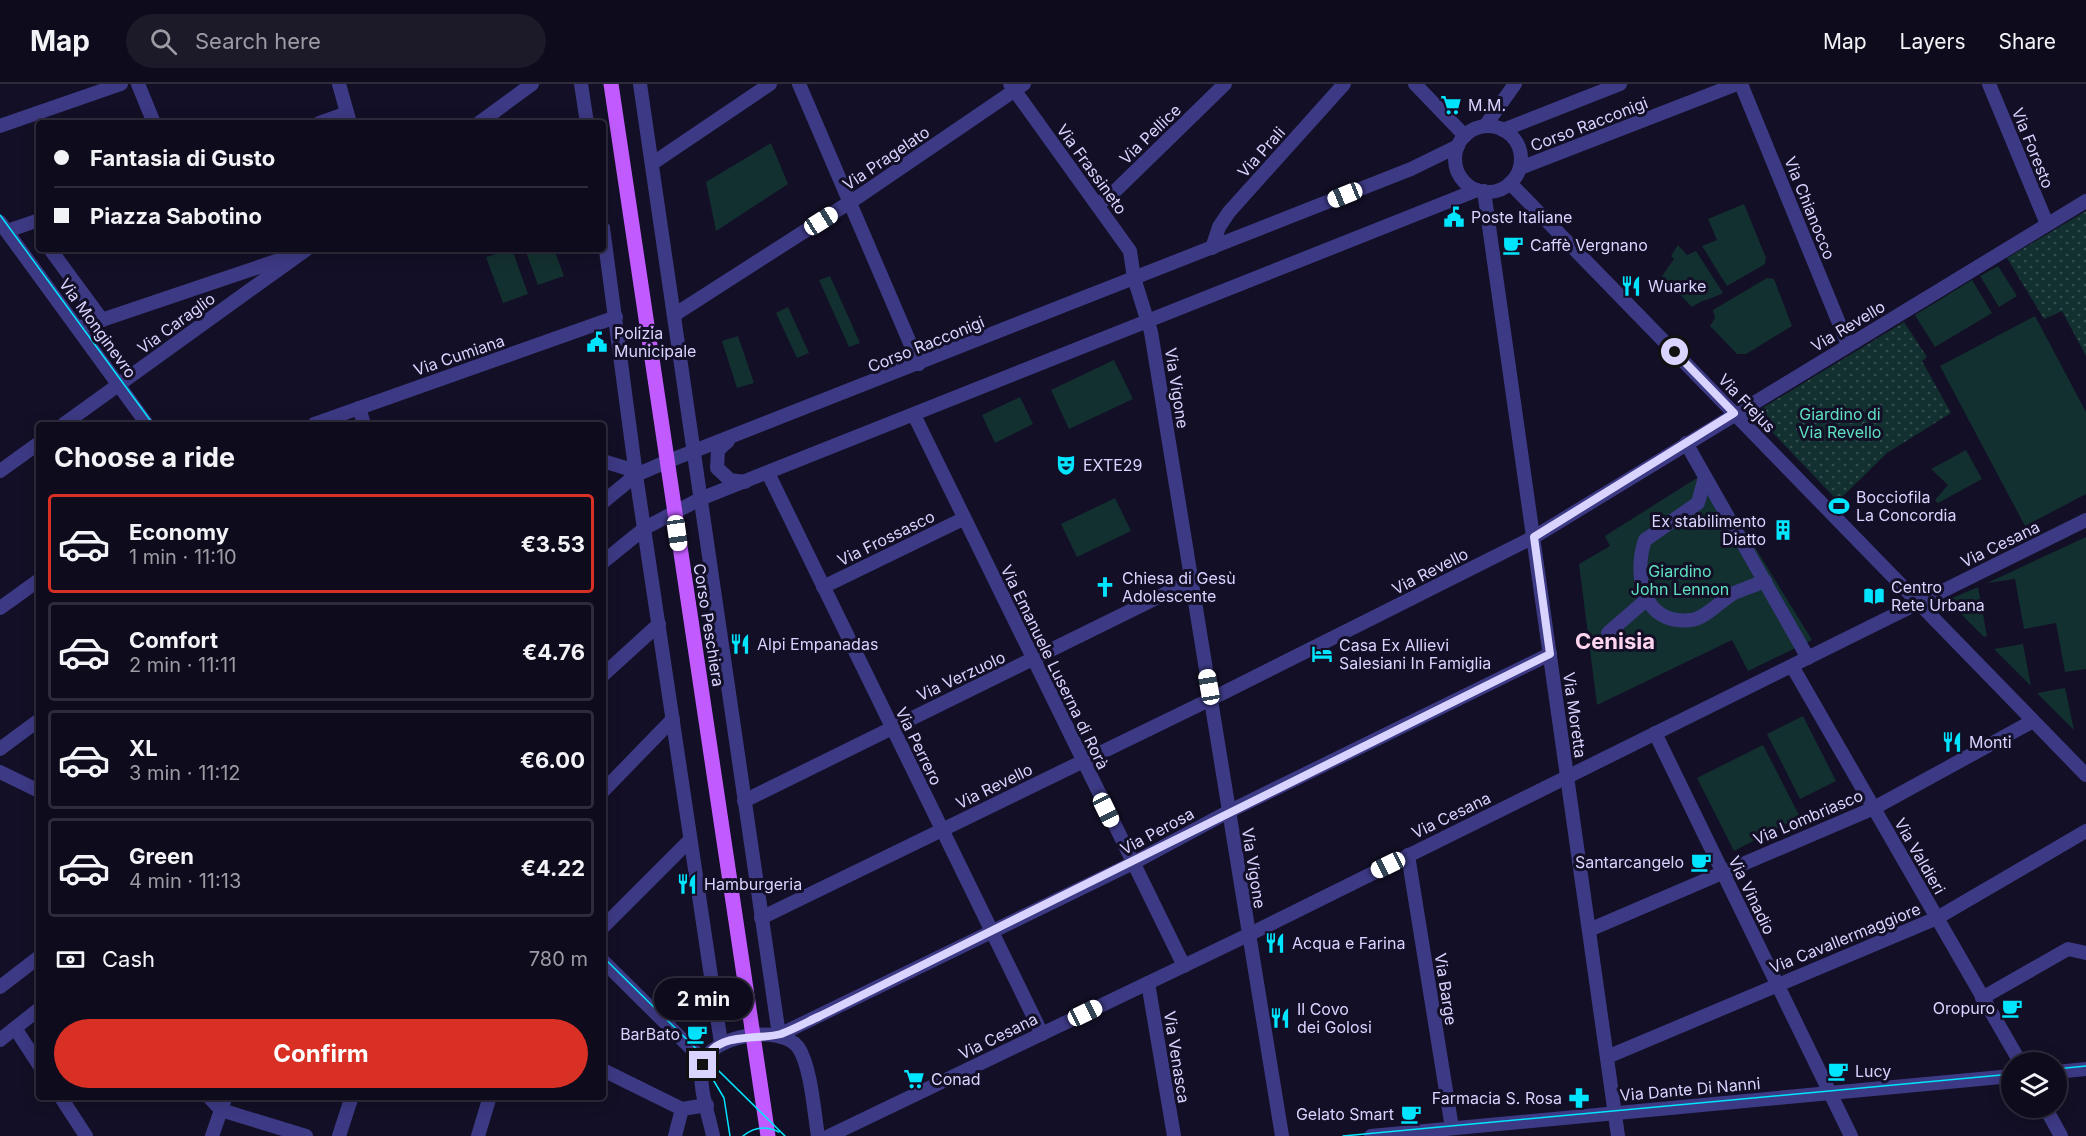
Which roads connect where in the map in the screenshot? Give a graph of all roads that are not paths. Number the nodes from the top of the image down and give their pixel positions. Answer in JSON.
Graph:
{"nodes":[{"id":1,"x":121,"y":84,"type":"edge"},
{"id":2,"x":138,"y":84,"type":"edge"},
{"id":3,"x":339,"y":84,"type":"edge"},
{"id":4,"x":581,"y":84,"type":"edge"},
{"id":5,"x":611,"y":84,"type":"edge"},
{"id":6,"x":640,"y":84,"type":"edge"},
{"id":7,"x":770,"y":84,"type":"edge"},
{"id":8,"x":799,"y":84,"type":"edge"},
{"id":9,"x":1225,"y":84,"type":"edge"},
{"id":10,"x":1344,"y":84,"type":"edge"},
{"id":11,"x":1415,"y":84,"type":"edge"},
{"id":12,"x":1515,"y":84,"type":"edge"},
{"id":13,"x":1620,"y":84,"type":"edge"},
{"id":14,"x":1739,"y":84,"type":"edge"},
{"id":15,"x":1989,"y":84,"type":"edge"},
{"id":16,"x":526,"y":86,"type":"edge"},
{"id":17,"x":1016,"y":87,"type":"edge"},
{"id":18,"x":349,"y":118,"type":"edge"},
{"id":19,"x":153,"y":120,"type":"edge"},
{"id":20,"x":483,"y":120,"type":"edge"},
{"id":21,"x":587,"y":120,"type":"edge"},
{"id":22,"x":0,"y":126,"type":"edge"},
{"id":23,"x":1485,"y":126,"type":"junction"},
{"id":24,"x":1503,"y":129,"type":"junction"},
{"id":25,"x":1462,"y":141,"type":"junction"},
{"id":26,"x":653,"y":163,"type":"junction"},
{"id":27,"x":1520,"y":168,"type":"junction"},
{"id":28,"x":1510,"y":183,"type":"junction"},
{"id":29,"x":1481,"y":191,"type":"junction"},
{"id":30,"x":2086,"y":201,"type":"edge"},
{"id":31,"x":850,"y":202,"type":"junction"},
{"id":32,"x":1097,"y":205,"type":"junction"},
{"id":33,"x":2047,"y":224,"type":"junction"},
{"id":34,"x":3,"y":226,"type":"edge"},
{"id":35,"x":36,"y":226,"type":"edge"},
{"id":36,"x":1212,"y":248,"type":"junction"},
{"id":37,"x":606,"y":249,"type":"edge"},
{"id":38,"x":52,"y":252,"type":"edge"},
{"id":39,"x":300,"y":252,"type":"edge"},
{"id":40,"x":303,"y":252,"type":"edge"},
{"id":41,"x":1134,"y":278,"type":"junction"},
{"id":42,"x":674,"y":315,"type":"junction"},
{"id":43,"x":616,"y":317,"type":"junction"},
{"id":44,"x":102,"y":320,"type":"junction"},
{"id":45,"x":1149,"y":320,"type":"junction"},
{"id":46,"x":78,"y":328,"type":"junction"},
{"id":47,"x":1848,"y":345,"type":"junction"},
{"id":48,"x":919,"y":364,"type":"junction"},
{"id":49,"x":119,"y":384,"type":"junction"},
{"id":50,"x":359,"y":408,"type":"junction"},
{"id":51,"x":1734,"y":413,"type":"junction"},
{"id":52,"x":914,"y":415,"type":"junction"},
{"id":53,"x":67,"y":422,"type":"edge"},
{"id":54,"x":146,"y":422,"type":"edge"},
{"id":55,"x":320,"y":422,"type":"edge"},
{"id":56,"x":363,"y":422,"type":"edge"},
{"id":57,"x":730,"y":440,"type":"junction"},
{"id":58,"x":1686,"y":443,"type":"junction"},
{"id":59,"x":36,"y":445,"type":"edge"},
{"id":60,"x":694,"y":453,"type":"junction"},
{"id":61,"x":606,"y":462,"type":"dead end"},
{"id":62,"x":666,"y":462,"type":"junction"},
{"id":63,"x":0,"y":471,"type":"edge"},
{"id":64,"x":768,"y":473,"type":"junction"},
{"id":65,"x":636,"y":476,"type":"junction"},
{"id":66,"x":1705,"y":477,"type":"junction"},
{"id":67,"x":744,"y":482,"type":"junction"},
{"id":68,"x":700,"y":499,"type":"junction"},
{"id":69,"x":606,"y":500,"type":"edge"},
{"id":70,"x":674,"y":512,"type":"junction"},
{"id":71,"x":963,"y":519,"type":"junction"},
{"id":72,"x":2086,"y":520,"type":"edge"},
{"id":73,"x":645,"y":528,"type":"junction"},
{"id":74,"x":1534,"y":537,"type":"junction"},
{"id":75,"x":606,"y":560,"type":"edge"},
{"id":76,"x":1191,"y":581,"type":"junction"},
{"id":77,"x":1765,"y":581,"type":"junction"},
{"id":78,"x":36,"y":582,"type":"edge"},
{"id":79,"x":823,"y":587,"type":"junction"},
{"id":80,"x":1646,"y":600,"type":"junction"},
{"id":81,"x":1918,"y":603,"type":"junction"},
{"id":82,"x":0,"y":608,"type":"edge"},
{"id":83,"x":659,"y":624,"type":"junction"},
{"id":84,"x":1608,"y":633,"type":"dead end"},
{"id":85,"x":1550,"y":654,"type":"junction"},
{"id":86,"x":1808,"y":658,"type":"junction"},
{"id":87,"x":1033,"y":660,"type":"junction"},
{"id":88,"x":1792,"y":666,"type":"junction"},
{"id":89,"x":606,"y":672,"type":"edge"},
{"id":90,"x":1211,"y":699,"type":"junction"},
{"id":91,"x":673,"y":719,"type":"junction"},
{"id":92,"x":2033,"y":721,"type":"junction"},
{"id":93,"x":36,"y":722,"type":"edge"},
{"id":94,"x":891,"y":727,"type":"junction"},
{"id":95,"x":1655,"y":733,"type":"junction"},
{"id":96,"x":0,"y":748,"type":"edge"},
{"id":97,"x":1082,"y":761,"type":"junction"},
{"id":98,"x":0,"y":772,"type":"edge"},
{"id":99,"x":2086,"y":775,"type":"edge"},
{"id":100,"x":1567,"y":777,"type":"junction"},
{"id":101,"x":606,"y":788,"type":"edge"},
{"id":102,"x":36,"y":790,"type":"edge"},
{"id":103,"x":744,"y":801,"type":"junction"},
{"id":104,"x":1874,"y":808,"type":"junction"},
{"id":105,"x":1228,"y":812,"type":"junction"},
{"id":106,"x":941,"y":830,"type":"junction"},
{"id":107,"x":2086,"y":831,"type":"edge"},
{"id":108,"x":690,"y":840,"type":"junction"},
{"id":109,"x":1408,"y":855,"type":"junction"},
{"id":110,"x":1133,"y":863,"type":"junction"},
{"id":111,"x":1723,"y":871,"type":"junction"},
{"id":112,"x":761,"y":918,"type":"junction"},
{"id":113,"x":1937,"y":918,"type":"junction"},
{"id":114,"x":606,"y":924,"type":"edge"},
{"id":115,"x":1589,"y":930,"type":"junction"},
{"id":116,"x":991,"y":931,"type":"junction"},
{"id":117,"x":1248,"y":935,"type":"junction"},
{"id":118,"x":2086,"y":953,"type":"edge"},
{"id":119,"x":36,"y":959,"type":"edge"},
{"id":120,"x":606,"y":964,"type":"edge"},
{"id":121,"x":1184,"y":966,"type":"junction"},
{"id":122,"x":1148,"y":983,"type":"junction"},
{"id":123,"x":1776,"y":983,"type":"junction"},
{"id":124,"x":0,"y":987,"type":"edge"},
{"id":125,"x":1982,"y":998,"type":"junction"},
{"id":126,"x":36,"y":1011,"type":"edge"},
{"id":127,"x":15,"y":1028,"type":"junction"},
{"id":128,"x":1042,"y":1034,"type":"junction"},
{"id":129,"x":779,"y":1035,"type":"junction"},
{"id":130,"x":753,"y":1036,"type":"junction"},
{"id":131,"x":0,"y":1040,"type":"edge"},
{"id":132,"x":721,"y":1043,"type":"junction"},
{"id":133,"x":2014,"y":1052,"type":"edge"},
{"id":134,"x":1606,"y":1057,"type":"junction"},
{"id":135,"x":36,"y":1060,"type":"edge"},
{"id":136,"x":704,"y":1061,"type":"junction"},
{"id":137,"x":2086,"y":1069,"type":"edge"},
{"id":138,"x":606,"y":1071,"type":"edge"},
{"id":139,"x":2067,"y":1071,"type":"edge"},
{"id":140,"x":2001,"y":1077,"type":"edge"},
{"id":141,"x":1830,"y":1093,"type":"junction"},
{"id":142,"x":63,"y":1100,"type":"edge"},
{"id":143,"x":351,"y":1100,"type":"edge"},
{"id":144,"x":489,"y":1100,"type":"edge"},
{"id":145,"x":223,"y":1103,"type":"edge"},
{"id":146,"x":707,"y":1105,"type":"junction"},
{"id":147,"x":682,"y":1109,"type":"junction"},
{"id":148,"x":1614,"y":1113,"type":"junction"},
{"id":149,"x":2050,"y":1118,"type":"edge"},
{"id":150,"x":1452,"y":1128,"type":"junction"},
{"id":151,"x":1402,"y":1134,"type":"edge"},
{"id":152,"x":2057,"y":1135,"type":"edge"},
{"id":153,"x":86,"y":1136,"type":"edge"},
{"id":154,"x":212,"y":1136,"type":"edge"},
{"id":155,"x":306,"y":1136,"type":"edge"},
{"id":156,"x":339,"y":1136,"type":"edge"},
{"id":157,"x":478,"y":1136,"type":"edge"},
{"id":158,"x":675,"y":1136,"type":"edge"},
{"id":159,"x":713,"y":1136,"type":"edge"},
{"id":160,"x":768,"y":1136,"type":"edge"},
{"id":161,"x":818,"y":1136,"type":"edge"},
{"id":162,"x":829,"y":1136,"type":"edge"},
{"id":163,"x":1174,"y":1136,"type":"edge"},
{"id":164,"x":1282,"y":1136,"type":"edge"},
{"id":165,"x":1371,"y":1136,"type":"edge"},
{"id":166,"x":1618,"y":1136,"type":"edge"},
{"id":167,"x":1851,"y":1136,"type":"edge"}],
"edges":[{"from":1,"to":22,"type":"street"},
{"from":2,"to":19,"type":"street"},
{"from":3,"to":18,"type":"street"},
{"from":4,"to":21,"type":"street"},
{"from":5,"to":62,"type":"main road","name":"Corso Peschiera"},
{"from":6,"to":26,"type":"street","name":"Corso Peschiera"},
{"from":7,"to":26,"type":"street"},
{"from":8,"to":31,"type":"street"},
{"from":9,"to":32,"type":"street","name":"Via Pellice"},
{"from":10,"to":36,"type":"street","name":"Via Prali"},
{"from":11,"to":25,"type":"street"},
{"from":12,"to":23,"type":"street"},
{"from":13,"to":24,"type":"street","name":"Corso Racconigi"},
{"from":14,"to":27,"type":"street","name":"Corso Racconigi"},
{"from":14,"to":47,"type":"street","name":"Via Chianocco"},
{"from":15,"to":33,"type":"street","name":"Via Foresto"},
{"from":16,"to":20,"type":"street"},
{"from":17,"to":31,"type":"street","name":"Via Pragelato"},
{"from":17,"to":32,"type":"street","name":"Via Frassineto"},
{"from":23,"to":24,"type":"street"},
{"from":23,"to":25,"type":"street"},
{"from":24,"to":27,"type":"street"},
{"from":25,"to":29,"type":"street"},
{"from":25,"to":36,"type":"street","name":"Corso Racconigi"},
{"from":26,"to":42,"type":"street","name":"Corso Peschiera"},
{"from":27,"to":28,"type":"street"},
{"from":28,"to":29,"type":"street"},
{"from":28,"to":51,"type":"street","name":"Via Frejus"},
{"from":29,"to":45,"type":"street"},
{"from":29,"to":74,"type":"street","name":"Via Moretta"},
{"from":30,"to":33,"type":"street","name":"Via Revello"},
{"from":31,"to":42,"type":"street","name":"Via Pragelato"},
{"from":31,"to":48,"type":"street"},
{"from":32,"to":41,"type":"street","name":"Via Frassineto"},
{"from":33,"to":47,"type":"street","name":"Via Revello"},
{"from":34,"to":35,"type":"street"},
{"from":34,"to":46,"type":"street","name":"Via Monginevro"},
{"from":36,"to":41,"type":"street","name":"Corso Racconigi"},
{"from":37,"to":43,"type":"street"},
{"from":38,"to":44,"type":"street","name":"Via Monginevro"},
{"from":39,"to":44,"type":"street"},
{"from":40,"to":49,"type":"street","name":"Via Caraglio"},
{"from":41,"to":45,"type":"street"},
{"from":41,"to":48,"type":"street","name":"Corso Racconigi"},
{"from":42,"to":60,"type":"street","name":"Corso Peschiera"},
{"from":43,"to":50,"type":"street","name":"Via Cumiana"},
{"from":43,"to":65,"type":"street"},
{"from":44,"to":46,"type":"street"},
{"from":45,"to":52,"type":"street"},
{"from":45,"to":76,"type":"street","name":"Via Vigone"},
{"from":46,"to":49,"type":"street","name":"Via Monginevro"},
{"from":47,"to":51,"type":"street","name":"Via Revello"},
{"from":48,"to":57,"type":"street","name":"Corso Racconigi"},
{"from":49,"to":53,"type":"street","name":"Via Caraglio"},
{"from":49,"to":54,"type":"street","name":"Via Monginevro"},
{"from":50,"to":55,"type":"street","name":"Via Cumiana"},
{"from":50,"to":56,"type":"street"},
{"from":51,"to":58,"type":"street","name":"Via Revello"},
{"from":51,"to":81,"type":"street","name":"Via Frejus"},
{"from":52,"to":64,"type":"street"},
{"from":52,"to":71,"type":"street","name":"Via Emanuele Luserna di Rorà"},
{"from":57,"to":60,"type":"street","name":"Corso Racconigi"},
{"from":57,"to":67,"type":"street"},
{"from":58,"to":66,"type":"street"},
{"from":58,"to":74,"type":"street","name":"Via Revello"},
{"from":59,"to":63,"type":"street"},
{"from":60,"to":62,"type":"street","name":"Corso Racconigi"},
{"from":60,"to":68,"type":"street","name":"Corso Peschiera"},
{"from":61,"to":65,"type":"street"},
{"from":62,"to":65,"type":"street","name":"Corso Racconigi"},
{"from":62,"to":70,"type":"main road","name":"Corso Peschiera"},
{"from":64,"to":67,"type":"street"},
{"from":64,"to":79,"type":"street","name":"Via Perrero"},
{"from":65,"to":69,"type":"street","name":"Corso Racconigi"},
{"from":65,"to":73,"type":"street"},
{"from":66,"to":77,"type":"street"},
{"from":66,"to":80,"type":"street"},
{"from":67,"to":68,"type":"street"},
{"from":68,"to":70,"type":"street"},
{"from":68,"to":103,"type":"street","name":"Corso Peschiera"},
{"from":70,"to":73,"type":"street"},
{"from":70,"to":130,"type":"main road","name":"Corso Peschiera"},
{"from":71,"to":79,"type":"street","name":"Via Frossasco"},
{"from":71,"to":87,"type":"street","name":"Via Emanuele Luserna di Rorà"},
{"from":72,"to":81,"type":"street","name":"Via Cesana"},
{"from":73,"to":75,"type":"street"},
{"from":73,"to":83,"type":"street"},
{"from":74,"to":85,"type":"street","name":"Via Moretta"},
{"from":74,"to":90,"type":"street","name":"Via Revello"},
{"from":76,"to":87,"type":"street","name":"Via Verzuolo"},
{"from":76,"to":90,"type":"street","name":"Via Vigone"},
{"from":77,"to":80,"type":"street"},
{"from":77,"to":86,"type":"street"},
{"from":78,"to":82,"type":"street"},
{"from":79,"to":94,"type":"street","name":"Via Perrero"},
{"from":80,"to":84,"type":"street"},
{"from":81,"to":86,"type":"street","name":"Via Cesana"},
{"from":81,"to":92,"type":"street","name":"Via Frejus"},
{"from":83,"to":89,"type":"street"},
{"from":83,"to":91,"type":"street"},
{"from":85,"to":100,"type":"street","name":"Via Moretta"},
{"from":85,"to":105,"type":"street","name":"Via Perosa"},
{"from":86,"to":88,"type":"street","name":"Via Cesana"},
{"from":87,"to":94,"type":"street","name":"Via Verzuolo"},
{"from":87,"to":97,"type":"street","name":"Via Emanuele Luserna di Rorà"},
{"from":88,"to":95,"type":"street","name":"Via Cesana"},
{"from":88,"to":104,"type":"street","name":"Via Valdieri"},
{"from":90,"to":97,"type":"street","name":"Via Revello"},
{"from":90,"to":105,"type":"street","name":"Via Vigone"},
{"from":91,"to":101,"type":"street"},
{"from":91,"to":108,"type":"street"},
{"from":92,"to":99,"type":"street","name":"Via Frejus"},
{"from":92,"to":104,"type":"street","name":"Via Lombriasco"},
{"from":93,"to":96,"type":"street"},
{"from":94,"to":103,"type":"street","name":"Via Verzuolo"},
{"from":94,"to":106,"type":"street","name":"Via Perrero"},
{"from":95,"to":100,"type":"street","name":"Via Cesana"},
{"from":95,"to":111,"type":"street","name":"Via Vinadio"},
{"from":97,"to":106,"type":"street","name":"Via Revello"},
{"from":97,"to":110,"type":"street","name":"Via Emanuele Luserna di Rorà"},
{"from":98,"to":102,"type":"street"},
{"from":100,"to":109,"type":"street","name":"Via Cesana"},
{"from":100,"to":115,"type":"street","name":"Via Moretta"},
{"from":103,"to":112,"type":"street","name":"Corso Peschiera"},
{"from":104,"to":111,"type":"street","name":"Via Lombriasco"},
{"from":104,"to":113,"type":"street","name":"Via Valdieri"},
{"from":105,"to":110,"type":"street","name":"Via Perosa"},
{"from":105,"to":117,"type":"street","name":"Via Vigone"},
{"from":106,"to":112,"type":"street","name":"Via Revello"},
{"from":106,"to":116,"type":"street","name":"Via Perrero"},
{"from":107,"to":113,"type":"street","name":"Via Cavallermaggiore"},
{"from":108,"to":114,"type":"street"},
{"from":108,"to":132,"type":"street"},
{"from":109,"to":117,"type":"street","name":"Via Cesana"},
{"from":109,"to":150,"type":"street","name":"Via Barge"},
{"from":110,"to":116,"type":"street","name":"Via Perosa"},
{"from":110,"to":121,"type":"street","name":"Via Emanuele Luserna di Rorà"},
{"from":111,"to":115,"type":"street","name":"Via Lombriasco"},
{"from":111,"to":123,"type":"street","name":"Via Vinadio"},
{"from":112,"to":129,"type":"street","name":"Corso Peschiera"},
{"from":113,"to":123,"type":"street","name":"Via Cavallermaggiore"},
{"from":113,"to":125,"type":"street","name":"Via Valdieri"},
{"from":115,"to":134,"type":"street","name":"Via Moretta"},
{"from":116,"to":128,"type":"street","name":"Via Perrero"},
{"from":116,"to":129,"type":"street","name":"Via Perosa"},
{"from":117,"to":121,"type":"street","name":"Via Cesana"},
{"from":117,"to":164,"type":"street","name":"Via Vigone"},
{"from":118,"to":125,"type":"street"},
{"from":119,"to":124,"type":"street"},
{"from":120,"to":136,"type":"street"},
{"from":121,"to":122,"type":"street","name":"Via Cesana"},
{"from":122,"to":128,"type":"street","name":"Via Cesana"},
{"from":122,"to":163,"type":"street","name":"Via Venasca"},
{"from":123,"to":134,"type":"street","name":"Via Cavallermaggiore"},
{"from":123,"to":141,"type":"street","name":"Via Vinadio"},
{"from":125,"to":133,"type":"street","name":"Via Valdieri"},
{"from":126,"to":127,"type":"street"},
{"from":127,"to":131,"type":"street"},
{"from":127,"to":135,"type":"street"},
{"from":128,"to":162,"type":"street","name":"Via Cesana"},
{"from":129,"to":130,"type":"street"},
{"from":129,"to":161,"type":"street"},
{"from":130,"to":132,"type":"street"},
{"from":130,"to":160,"type":"main road","name":"Corso Peschiera"},
{"from":132,"to":136,"type":"street"},
{"from":134,"to":148,"type":"street","name":"Via Moretta"},
{"from":136,"to":146,"type":"street"},
{"from":137,"to":139,"type":"street"},
{"from":138,"to":147,"type":"street"},
{"from":140,"to":141,"type":"street","name":"Via Dante Di Nanni"},
{"from":141,"to":148,"type":"street","name":"Via Dante Di Nanni"},
{"from":141,"to":167,"type":"street","name":"Via Vinadio"},
{"from":142,"to":153,"type":"street"},
{"from":143,"to":156,"type":"street"},
{"from":144,"to":157,"type":"street"},
{"from":145,"to":154,"type":"street"},
{"from":145,"to":155,"type":"street"},
{"from":146,"to":147,"type":"street"},
{"from":146,"to":159,"type":"street"},
{"from":147,"to":158,"type":"street"},
{"from":148,"to":150,"type":"street","name":"Via Dante Di Nanni"},
{"from":148,"to":166,"type":"street","name":"Via Moretta"},
{"from":149,"to":152,"type":"street"},
{"from":150,"to":151,"type":"street","name":"Via Dante Di Nanni"},
{"from":151,"to":165,"type":"street","name":"Via Dante Di Nanni"}]}
